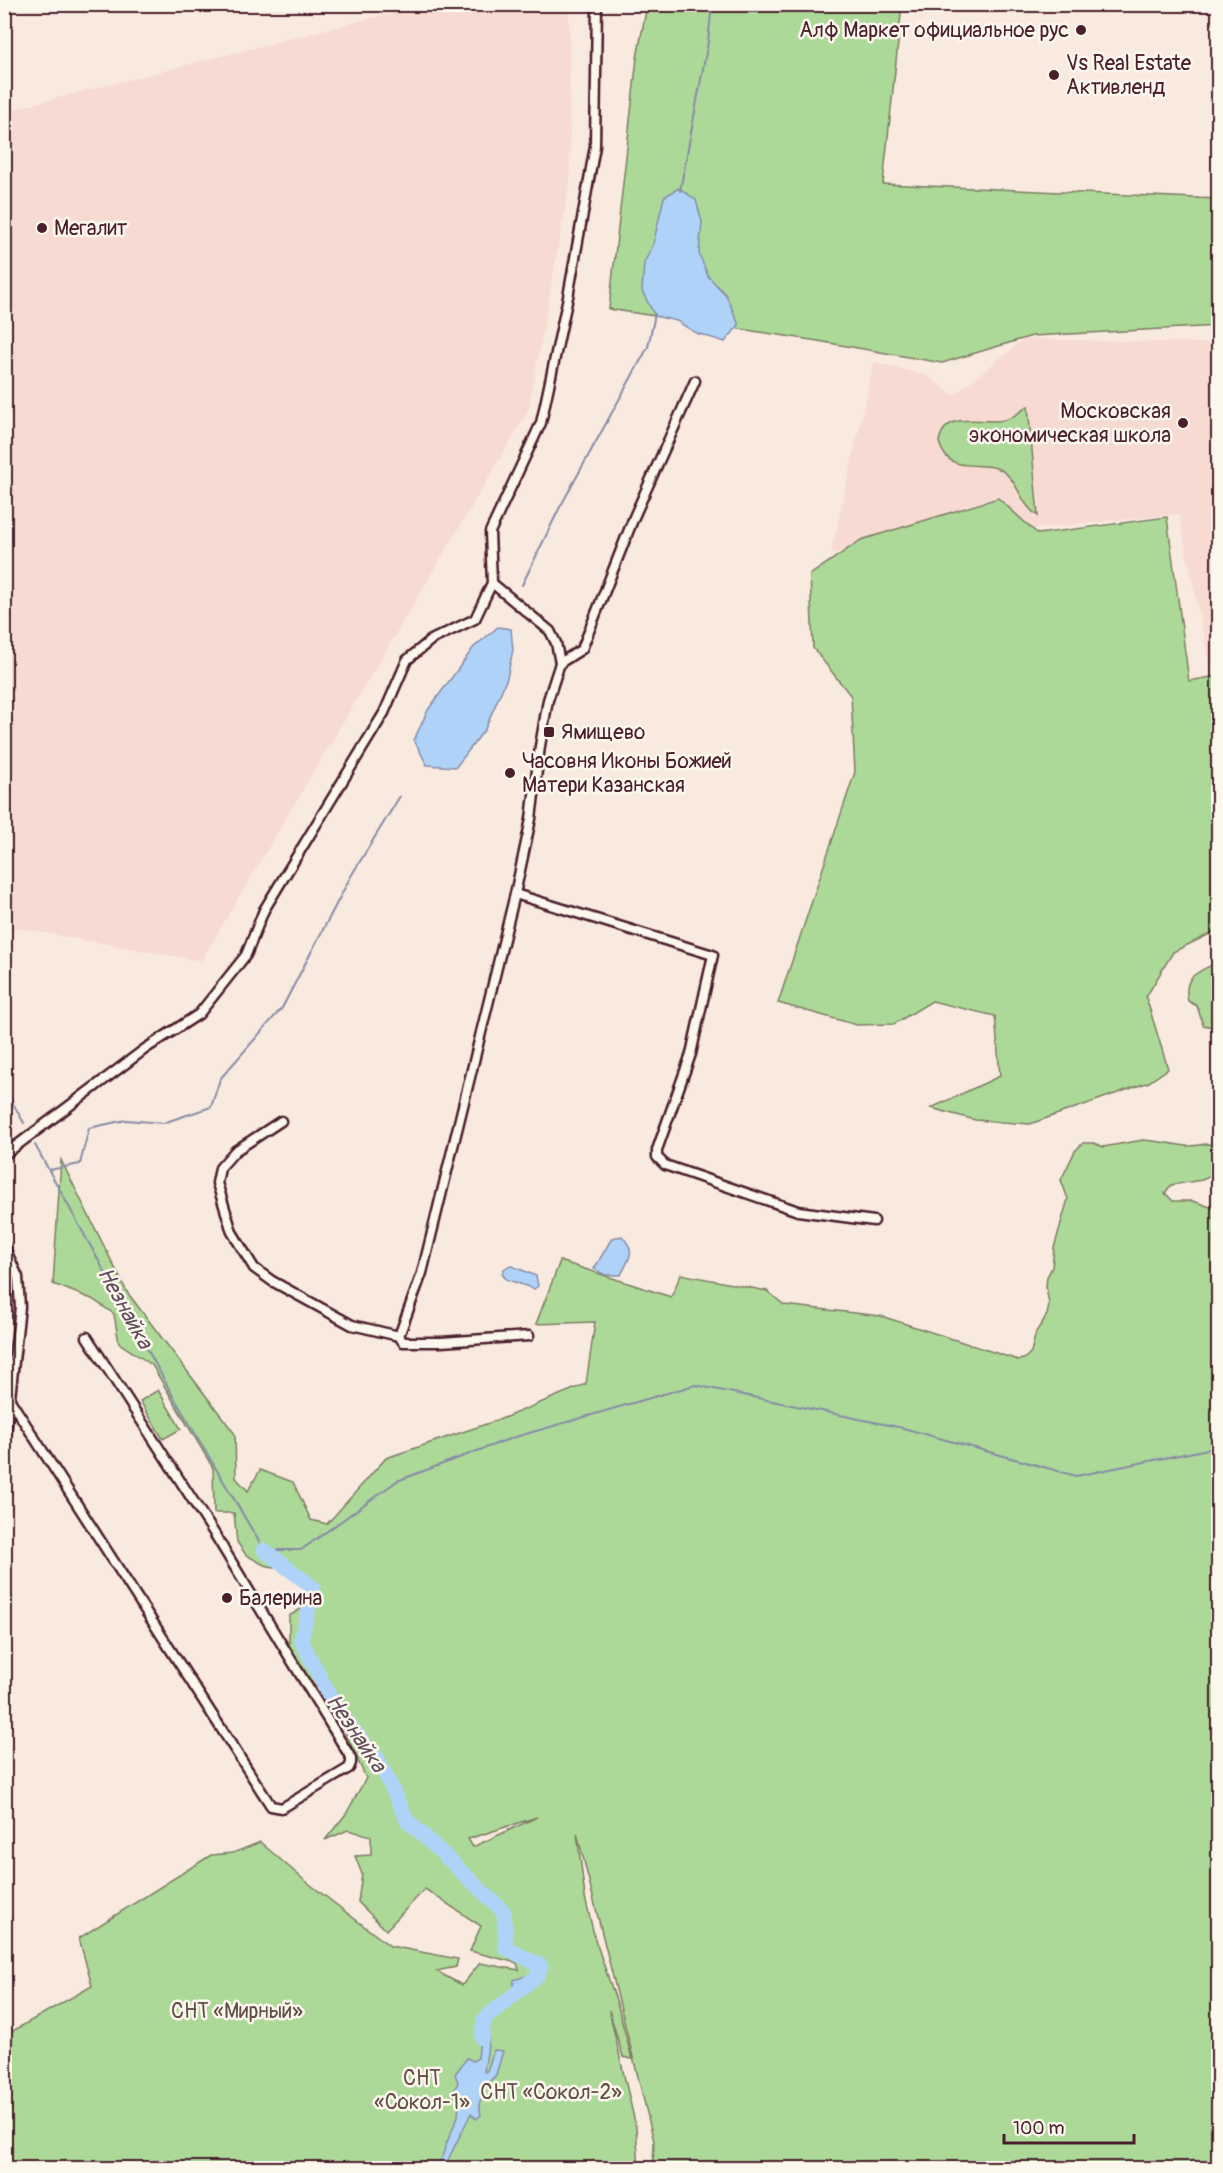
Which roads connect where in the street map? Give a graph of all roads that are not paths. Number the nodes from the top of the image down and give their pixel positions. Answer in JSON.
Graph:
{"nodes":[{"id":1,"x":597,"y":4,"type":"edge"},
{"id":2,"x":695,"y":381,"type":"dead end"},
{"id":3,"x":492,"y":583,"type":"junction"},
{"id":4,"x":560,"y":663,"type":"junction"},
{"id":5,"x":515,"y":894,"type":"junction"},
{"id":6,"x":281,"y":1121,"type":"dead end"},
{"id":7,"x":4,"y":1155,"type":"edge"},
{"id":8,"x":874,"y":1221,"type":"dead end"},
{"id":9,"x":4,"y":1246,"type":"edge"},
{"id":10,"x":399,"y":1336,"type":"junction"},
{"id":11,"x":529,"y":1336,"type":"dead end"},
{"id":12,"x":87,"y":1337,"type":"dead end"},
{"id":13,"x":10,"y":1400,"type":"junction"},
{"id":14,"x":4,"y":1452,"type":"edge"}],
"edges":[{"from":1,"to":3,"type":"street"},
{"from":2,"to":4,"type":"street"},
{"from":3,"to":4,"type":"street"},
{"from":3,"to":7,"type":"street"},
{"from":4,"to":5,"type":"street"},
{"from":5,"to":8,"type":"street"},
{"from":5,"to":10,"type":"street"},
{"from":6,"to":10,"type":"street"},
{"from":9,"to":13,"type":"street"},
{"from":10,"to":11,"type":"street"},
{"from":12,"to":13,"type":"street"},
{"from":13,"to":14,"type":"street"}]}
